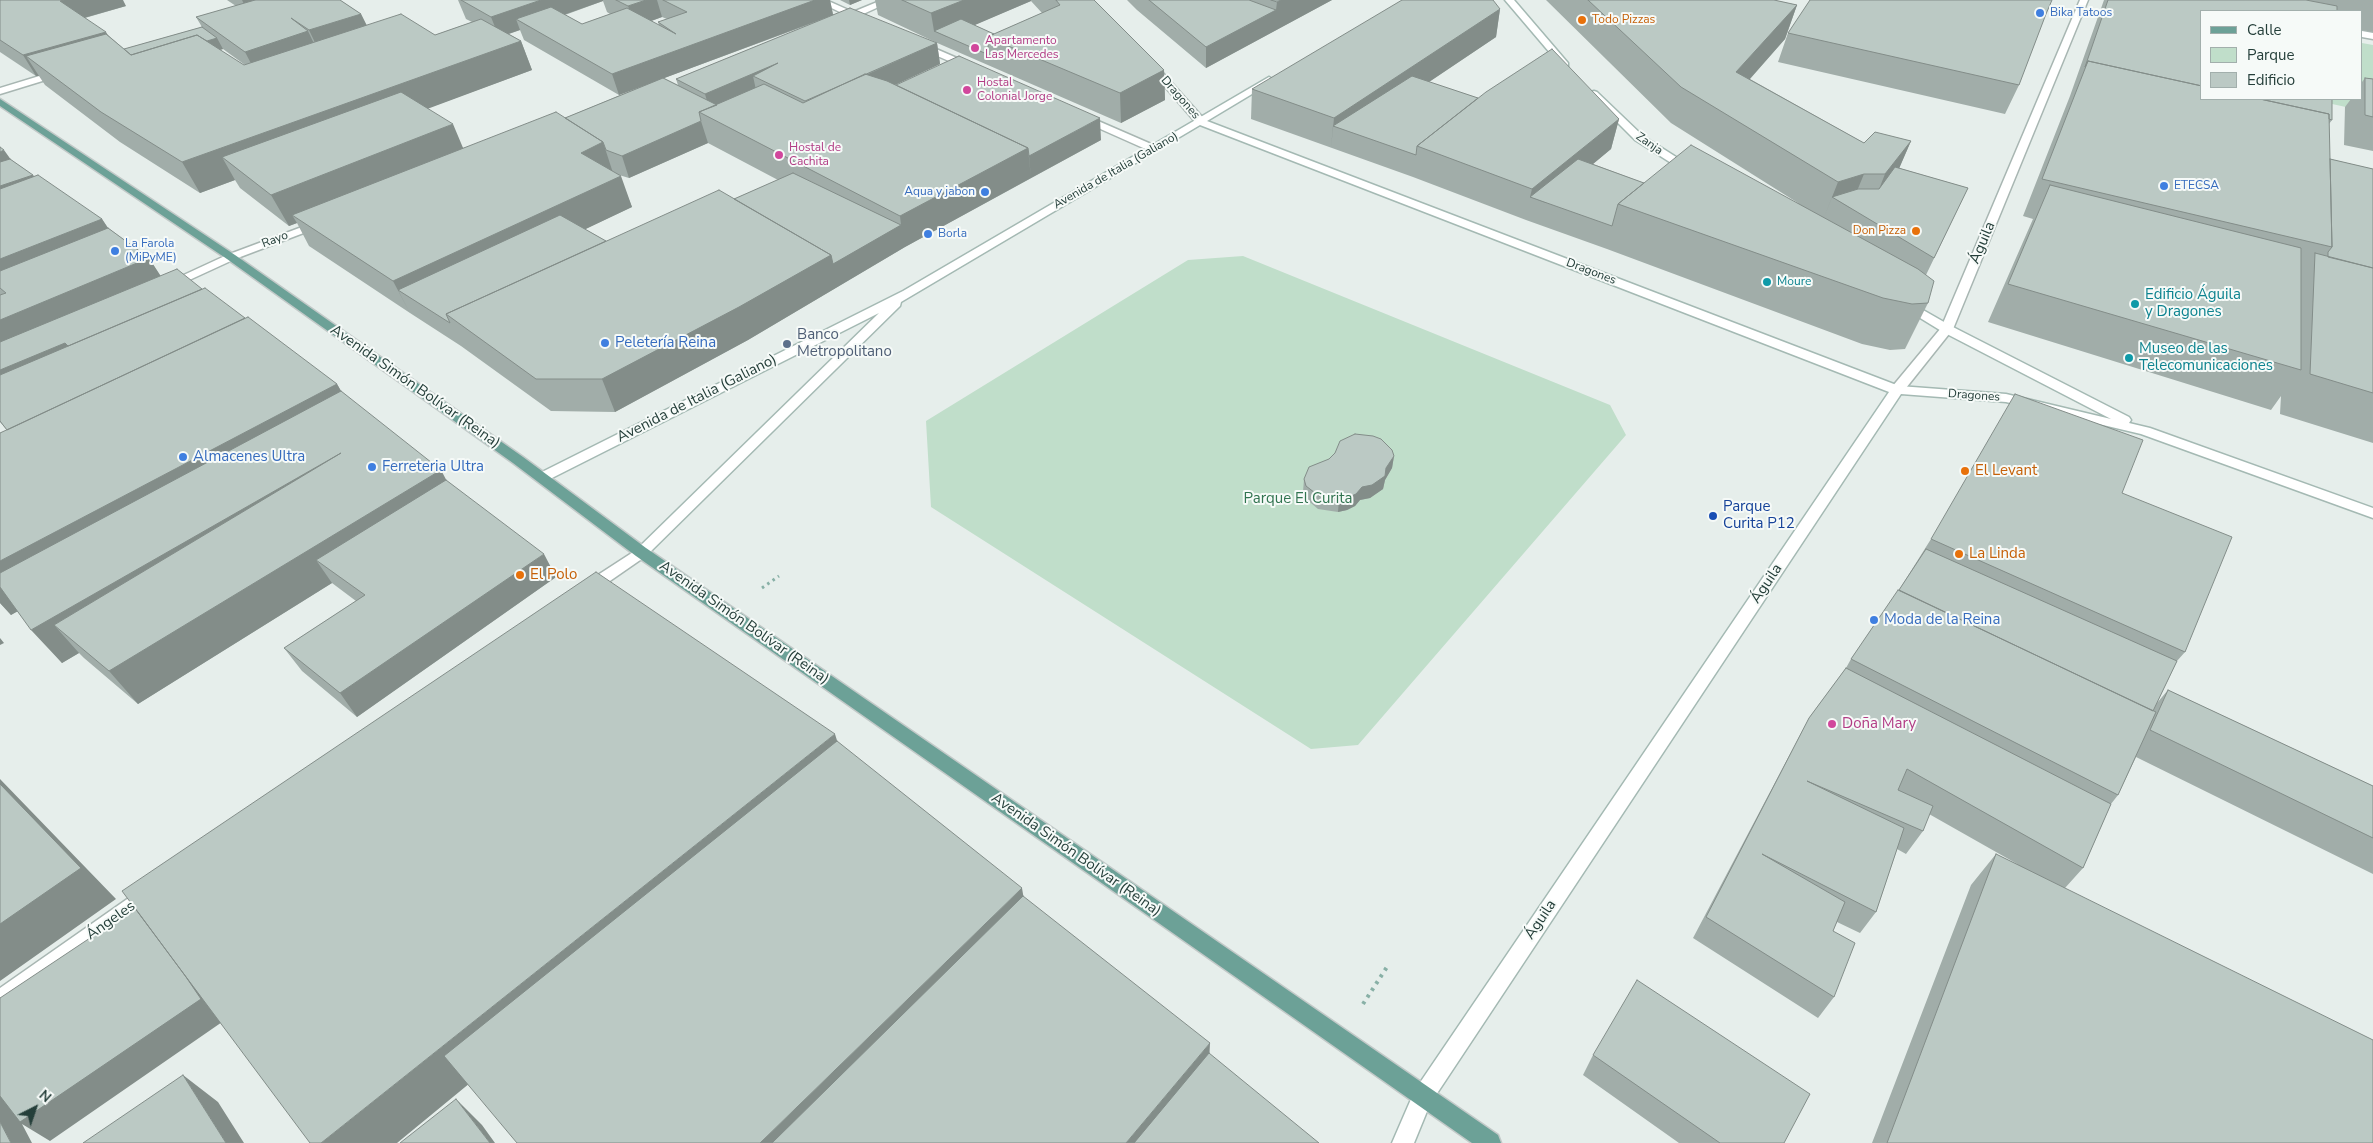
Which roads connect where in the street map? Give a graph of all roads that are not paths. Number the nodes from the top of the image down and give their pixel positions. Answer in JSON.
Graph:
{"nodes":[{"id":1,"x":819,"y":0,"type":"edge"},
{"id":2,"x":890,"y":0,"type":"edge"},
{"id":3,"x":1510,"y":0,"type":"edge"},
{"id":4,"x":2084,"y":0,"type":"edge"},
{"id":5,"x":853,"y":15,"type":"junction"},
{"id":6,"x":835,"y":22,"type":"edge"},
{"id":7,"x":872,"y":23,"type":"edge"},
{"id":8,"x":908,"y":40,"type":"edge"},
{"id":9,"x":1144,"y":57,"type":"edge"},
{"id":10,"x":66,"y":71,"type":"edge"},
{"id":11,"x":981,"y":72,"type":"edge"},
{"id":12,"x":1276,"y":76,"type":"edge"},
{"id":13,"x":0,"y":91,"type":"edge"},
{"id":14,"x":0,"y":102,"type":"edge"},
{"id":15,"x":1072,"y":112,"type":"edge"},
{"id":16,"x":1201,"y":122,"type":"junction"},
{"id":17,"x":1154,"y":149,"type":"junction"},
{"id":18,"x":1697,"y":175,"type":"edge"},
{"id":19,"x":324,"y":221,"type":"edge"},
{"id":20,"x":231,"y":257,"type":"junction"},
{"id":21,"x":160,"y":289,"type":"edge"},
{"id":22,"x":906,"y":294,"type":"junction"},
{"id":23,"x":1897,"y":300,"type":"edge"},
{"id":24,"x":1947,"y":329,"type":"junction"},
{"id":25,"x":1897,"y":390,"type":"junction"},
{"id":26,"x":2145,"y":431,"type":"junction"},
{"id":27,"x":540,"y":478,"type":"junction"},
{"id":28,"x":2373,"y":513,"type":"edge"},
{"id":29,"x":642,"y":552,"type":"junction"},
{"id":30,"x":576,"y":597,"type":"edge"},
{"id":31,"x":162,"y":886,"type":"edge"},
{"id":32,"x":0,"y":999,"type":"edge"},
{"id":33,"x":1422,"y":1097,"type":"junction"},
{"id":34,"x":1403,"y":1143,"type":"edge"},
{"id":35,"x":1490,"y":1143,"type":"edge"}],
"edges":[{"from":1,"to":5,"type":"main road"},
{"from":2,"to":5,"type":"main road"},
{"from":3,"to":18,"type":"main road","name":"Zanja"},
{"from":4,"to":24,"type":"main road","name":"Águila"},
{"from":5,"to":6,"type":"main road"},
{"from":5,"to":7,"type":"main road"},
{"from":8,"to":11,"type":"main road"},
{"from":9,"to":16,"type":"main road","name":"Dragones"},
{"from":10,"to":13,"type":"main road"},
{"from":12,"to":16,"type":"main road","name":"Avenida de Italia (Galiano)"},
{"from":14,"to":20,"type":"main road","name":"Avenida Simón Bolívar (Reina)"},
{"from":15,"to":17,"type":"main road"},
{"from":16,"to":17,"type":"main road","name":"Avenida de Italia (Galiano)"},
{"from":16,"to":25,"type":"main road","name":"Dragones"},
{"from":17,"to":22,"type":"main road","name":"Avenida de Italia (Galiano)"},
{"from":19,"to":20,"type":"main road","name":"Rayo"},
{"from":20,"to":21,"type":"main road","name":"Rayo"},
{"from":20,"to":27,"type":"main road","name":"Avenida Simón Bolívar (Reina)"},
{"from":22,"to":27,"type":"main road","name":"Avenida de Italia (Galiano)"},
{"from":22,"to":29,"type":"main road","name":"Avenida de Italia (Galiano)"},
{"from":23,"to":24,"type":"main road"},
{"from":24,"to":25,"type":"main road","name":"Águila"},
{"from":24,"to":26,"type":"main road","name":"Dragones"},
{"from":25,"to":26,"type":"main road","name":"Dragones"},
{"from":25,"to":33,"type":"main road","name":"Águila"},
{"from":26,"to":28,"type":"main road","name":"Dragones"},
{"from":27,"to":29,"type":"main road","name":"Avenida Simón Bolívar (Reina)"},
{"from":29,"to":30,"type":"main road"},
{"from":29,"to":33,"type":"main road","name":"Avenida Simón Bolívar (Reina)"},
{"from":31,"to":32,"type":"main road","name":"Ángeles"},
{"from":33,"to":34,"type":"main road","name":"Águila"},
{"from":33,"to":35,"type":"main road","name":"Avenida Simón Bolívar (Reina)"}]}
